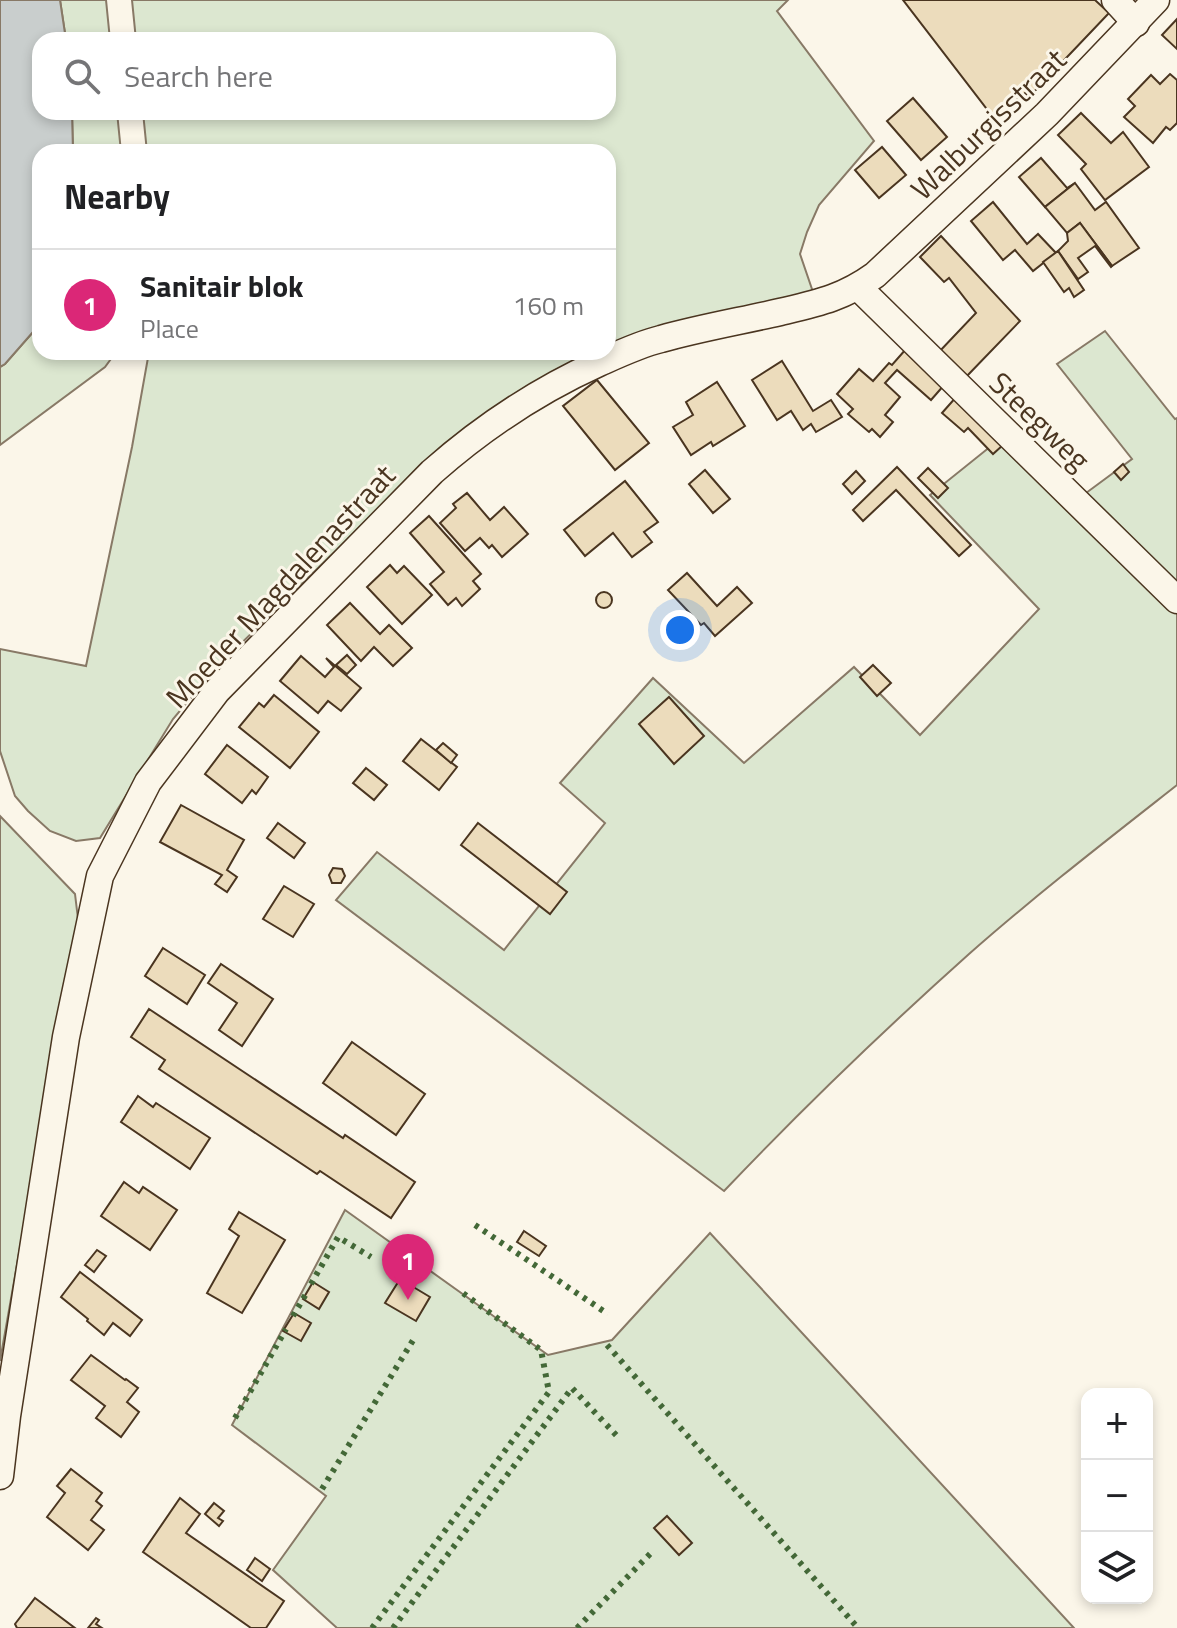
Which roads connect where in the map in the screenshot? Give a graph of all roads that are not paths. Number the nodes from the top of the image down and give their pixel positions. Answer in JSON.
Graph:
{"nodes":[{"id":1,"x":1115,"y":0,"type":"edge"},
{"id":2,"x":1156,"y":0,"type":"edge"},
{"id":3,"x":1136,"y":23,"type":"junction"},
{"id":4,"x":858,"y":287,"type":"junction"},
{"id":5,"x":616,"y":355,"type":"edge"},
{"id":6,"x":606,"y":360,"type":"edge"},
{"id":7,"x":1177,"y":600,"type":"edge"},
{"id":8,"x":0,"y":1476,"type":"edge"}],
"edges":[{"from":1,"to":3,"type":"street"},
{"from":2,"to":3,"type":"street","name":"Walburgisstraat"},
{"from":3,"to":4,"type":"street","name":"Walburgisstraat"},
{"from":4,"to":5,"type":"street","name":"Moeder Magdalenastraat"},
{"from":4,"to":7,"type":"street","name":"Steegweg"},
{"from":6,"to":8,"type":"street","name":"Moeder Magdalenastraat"}]}
